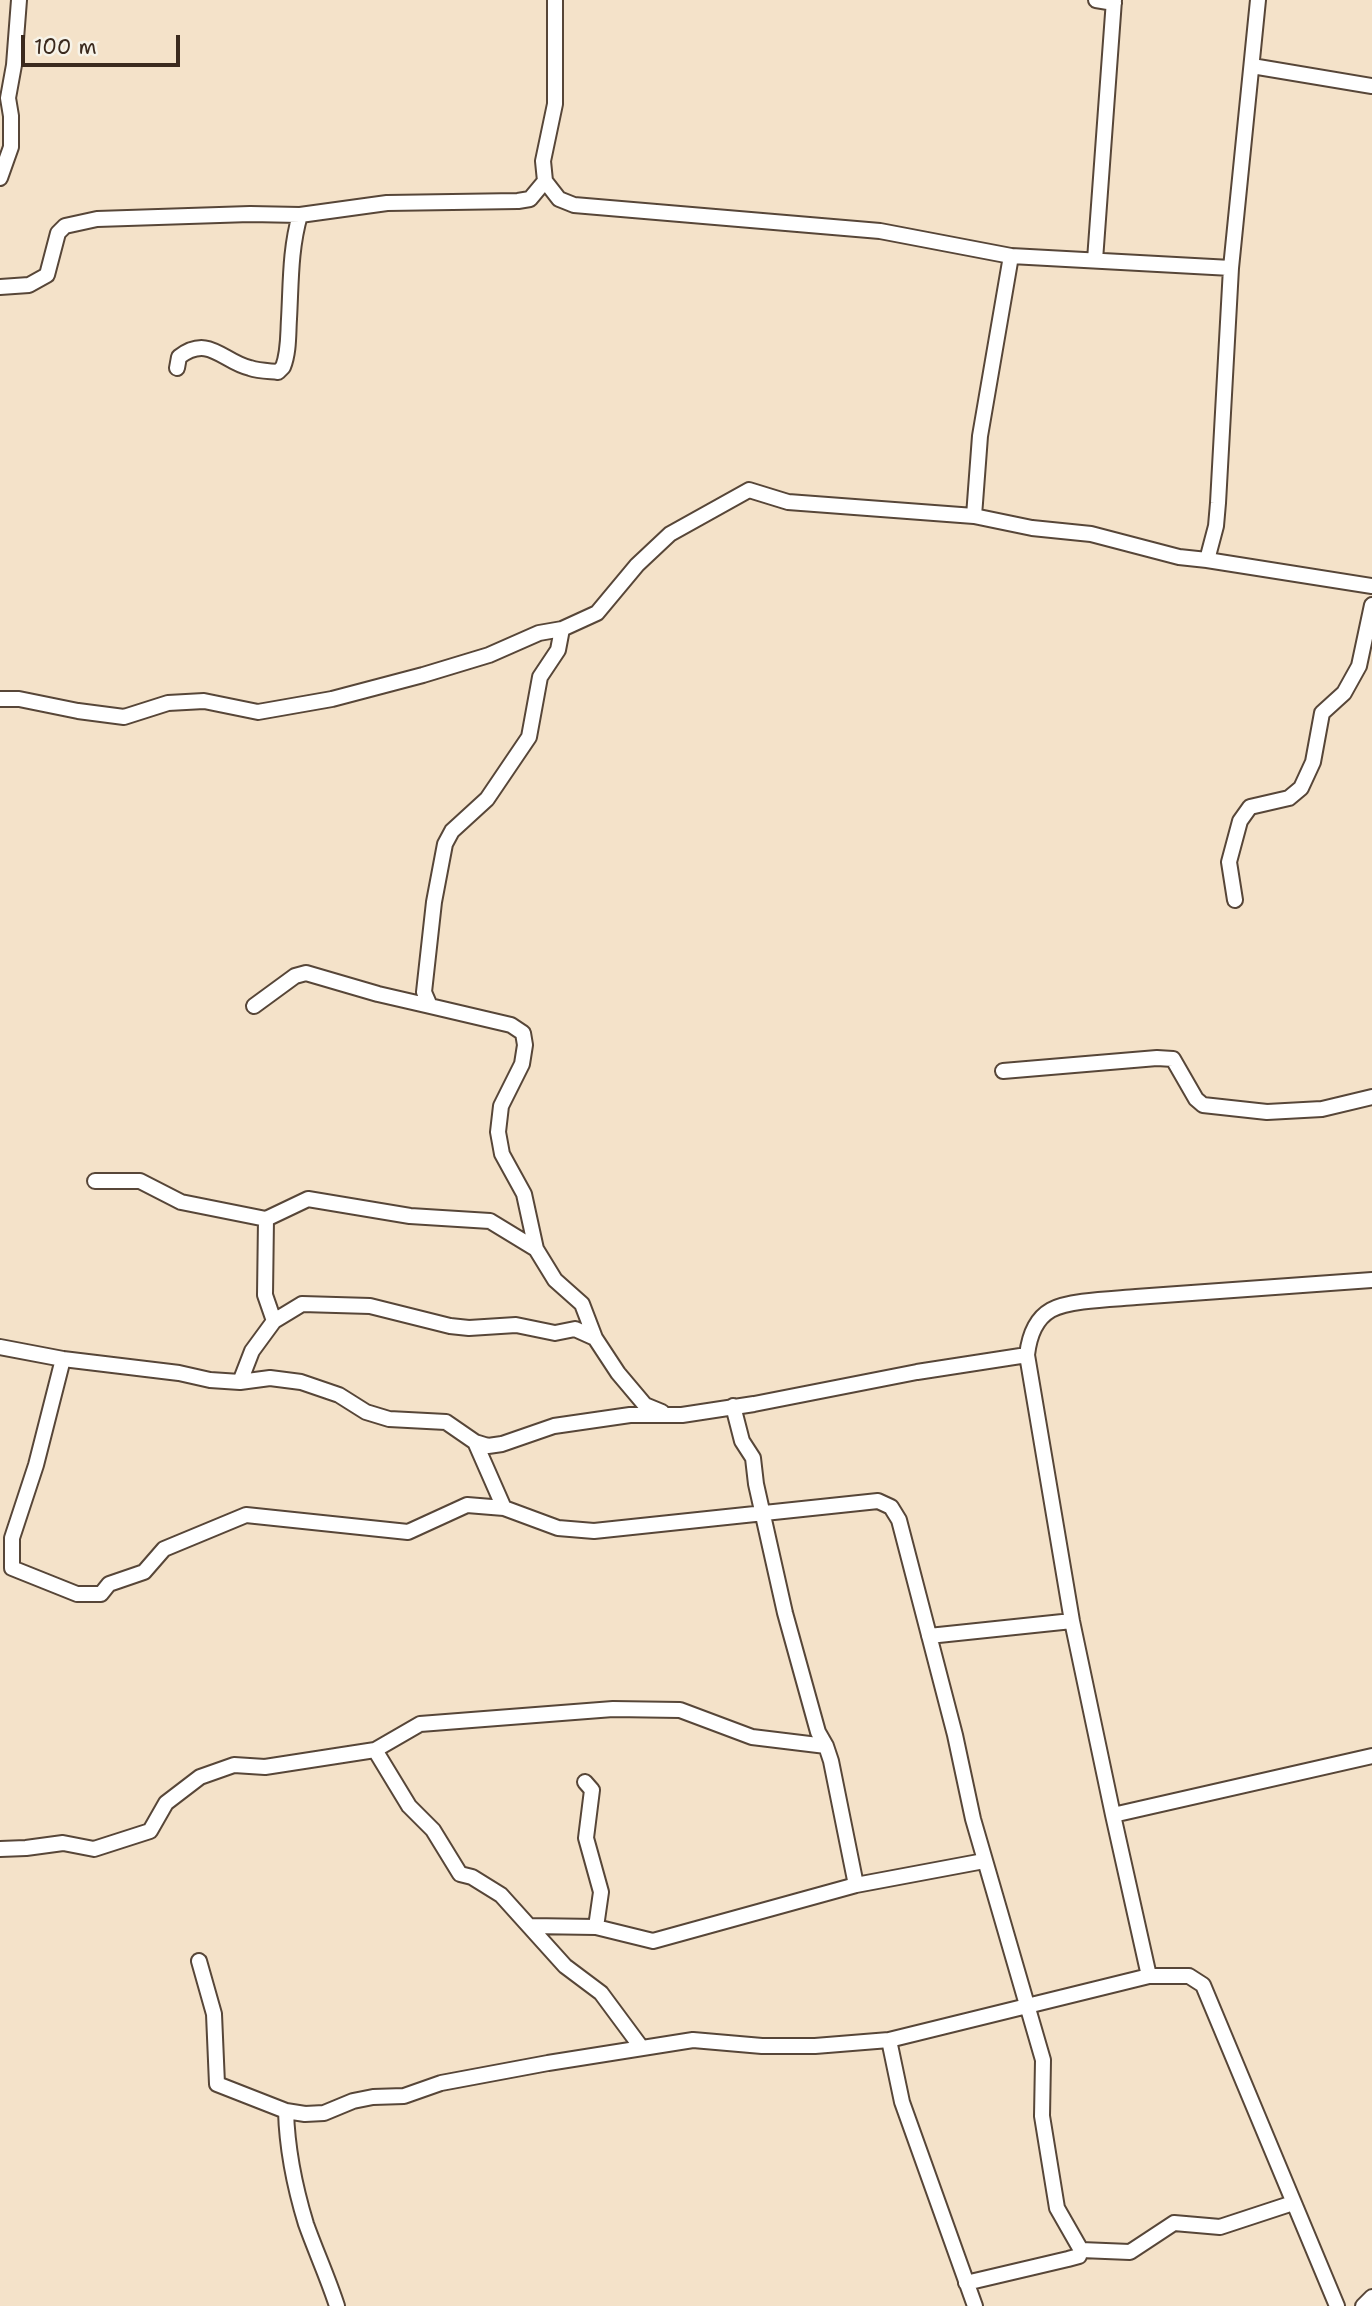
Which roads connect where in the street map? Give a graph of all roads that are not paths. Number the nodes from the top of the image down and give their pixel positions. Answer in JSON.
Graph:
{"nodes":[{"id":1,"x":19,"y":0,"type":"edge"},
{"id":2,"x":555,"y":0,"type":"edge"},
{"id":3,"x":1096,"y":0,"type":"edge"},
{"id":4,"x":1258,"y":0,"type":"edge"},
{"id":5,"x":1114,"y":1,"type":"edge"},
{"id":6,"x":1252,"y":66,"type":"junction"},
{"id":7,"x":1372,"y":86,"type":"edge"},
{"id":8,"x":0,"y":178,"type":"edge"},
{"id":9,"x":545,"y":181,"type":"junction"},
{"id":10,"x":300,"y":215,"type":"junction"},
{"id":11,"x":1011,"y":256,"type":"junction"},
{"id":12,"x":1095,"y":260,"type":"junction"},
{"id":13,"x":1231,"y":268,"type":"junction"},
{"id":14,"x":0,"y":287,"type":"edge"},
{"id":15,"x":177,"y":368,"type":"dead end"},
{"id":16,"x":974,"y":516,"type":"junction"},
{"id":17,"x":1207,"y":559,"type":"junction"},
{"id":18,"x":1372,"y":586,"type":"edge"},
{"id":19,"x":1372,"y":605,"type":"edge"},
{"id":20,"x":562,"y":629,"type":"junction"},
{"id":21,"x":0,"y":699,"type":"edge"},
{"id":22,"x":1235,"y":900,"type":"dead end"},
{"id":23,"x":254,"y":1006,"type":"dead end"},
{"id":24,"x":430,"y":1006,"type":"junction"},
{"id":25,"x":1003,"y":1071,"type":"dead end"},
{"id":26,"x":1372,"y":1097,"type":"edge"},
{"id":27,"x":95,"y":1181,"type":"dead end"},
{"id":28,"x":266,"y":1219,"type":"junction"},
{"id":29,"x":536,"y":1249,"type":"junction"},
{"id":30,"x":1372,"y":1280,"type":"edge"},
{"id":31,"x":274,"y":1321,"type":"junction"},
{"id":32,"x":595,"y":1338,"type":"junction"},
{"id":33,"x":0,"y":1347,"type":"edge"},
{"id":34,"x":1027,"y":1355,"type":"junction"},
{"id":35,"x":63,"y":1359,"type":"junction"},
{"id":36,"x":240,"y":1382,"type":"junction"},
{"id":37,"x":733,"y":1406,"type":"junction"},
{"id":38,"x":667,"y":1414,"type":"junction"},
{"id":39,"x":475,"y":1442,"type":"junction"},
{"id":40,"x":504,"y":1508,"type":"junction"},
{"id":41,"x":763,"y":1511,"type":"junction"},
{"id":42,"x":6,"y":1565,"type":"edge"},
{"id":43,"x":1072,"y":1621,"type":"junction"},
{"id":44,"x":929,"y":1636,"type":"junction"},
{"id":45,"x":826,"y":1746,"type":"junction"},
{"id":46,"x":375,"y":1750,"type":"junction"},
{"id":47,"x":1372,"y":1756,"type":"edge"},
{"id":48,"x":585,"y":1782,"type":"dead end"},
{"id":49,"x":1113,"y":1815,"type":"junction"},
{"id":50,"x":0,"y":1849,"type":"edge"},
{"id":51,"x":985,"y":1861,"type":"junction"},
{"id":52,"x":856,"y":1885,"type":"junction"},
{"id":53,"x":530,"y":1926,"type":"junction"},
{"id":54,"x":596,"y":1927,"type":"junction"},
{"id":55,"x":199,"y":1961,"type":"dead end"},
{"id":56,"x":1149,"y":1976,"type":"junction"},
{"id":57,"x":1026,"y":2007,"type":"junction"},
{"id":58,"x":889,"y":2040,"type":"junction"},
{"id":59,"x":641,"y":2047,"type":"junction"},
{"id":60,"x":286,"y":2111,"type":"junction"},
{"id":61,"x":1293,"y":2203,"type":"junction"},
{"id":62,"x":1081,"y":2250,"type":"junction"},
{"id":63,"x":967,"y":2283,"type":"junction"},
{"id":64,"x":1372,"y":2297,"type":"edge"},
{"id":65,"x":337,"y":2306,"type":"edge"},
{"id":66,"x":975,"y":2306,"type":"edge"},
{"id":67,"x":1337,"y":2306,"type":"edge"},
{"id":68,"x":1363,"y":2306,"type":"edge"}],
"edges":[{"from":1,"to":8,"type":"street"},
{"from":2,"to":9,"type":"street"},
{"from":3,"to":5,"type":"street"},
{"from":4,"to":6,"type":"street"},
{"from":5,"to":12,"type":"street"},
{"from":6,"to":7,"type":"street"},
{"from":6,"to":13,"type":"street"},
{"from":9,"to":10,"type":"street"},
{"from":9,"to":11,"type":"street"},
{"from":10,"to":14,"type":"street"},
{"from":10,"to":15,"type":"street"},
{"from":11,"to":12,"type":"street"},
{"from":11,"to":16,"type":"street"},
{"from":12,"to":13,"type":"street"},
{"from":13,"to":17,"type":"street"},
{"from":16,"to":17,"type":"street"},
{"from":16,"to":20,"type":"street"},
{"from":17,"to":18,"type":"street"},
{"from":19,"to":22,"type":"street"},
{"from":20,"to":21,"type":"street"},
{"from":20,"to":24,"type":"street"},
{"from":23,"to":24,"type":"street"},
{"from":24,"to":29,"type":"street"},
{"from":25,"to":26,"type":"street"},
{"from":27,"to":28,"type":"street"},
{"from":28,"to":29,"type":"street"},
{"from":28,"to":31,"type":"street"},
{"from":29,"to":32,"type":"street"},
{"from":30,"to":34,"type":"street"},
{"from":31,"to":32,"type":"street"},
{"from":31,"to":36,"type":"street"},
{"from":32,"to":38,"type":"street"},
{"from":33,"to":35,"type":"street"},
{"from":34,"to":37,"type":"street"},
{"from":34,"to":43,"type":"street"},
{"from":35,"to":36,"type":"street"},
{"from":35,"to":42,"type":"street"},
{"from":36,"to":39,"type":"street"},
{"from":37,"to":38,"type":"street"},
{"from":37,"to":41,"type":"street"},
{"from":38,"to":39,"type":"street"},
{"from":39,"to":40,"type":"street"},
{"from":40,"to":41,"type":"street"},
{"from":40,"to":42,"type":"street"},
{"from":41,"to":44,"type":"street"},
{"from":41,"to":45,"type":"street"},
{"from":43,"to":44,"type":"street"},
{"from":43,"to":49,"type":"street"},
{"from":44,"to":51,"type":"street"},
{"from":45,"to":46,"type":"street"},
{"from":45,"to":52,"type":"street"},
{"from":46,"to":50,"type":"street"},
{"from":46,"to":53,"type":"street"},
{"from":47,"to":49,"type":"street"},
{"from":48,"to":54,"type":"street"},
{"from":49,"to":56,"type":"street"},
{"from":51,"to":52,"type":"street"},
{"from":51,"to":57,"type":"street"},
{"from":52,"to":54,"type":"street"},
{"from":53,"to":54,"type":"street"},
{"from":53,"to":59,"type":"street"},
{"from":55,"to":60,"type":"street"},
{"from":56,"to":57,"type":"street"},
{"from":56,"to":61,"type":"street"},
{"from":57,"to":58,"type":"street"},
{"from":57,"to":62,"type":"street"},
{"from":58,"to":59,"type":"street"},
{"from":58,"to":63,"type":"street"},
{"from":59,"to":60,"type":"street"},
{"from":60,"to":65,"type":"street"},
{"from":61,"to":62,"type":"street"},
{"from":61,"to":67,"type":"street"},
{"from":62,"to":63,"type":"street"},
{"from":63,"to":66,"type":"street"},
{"from":64,"to":68,"type":"street"}]}
